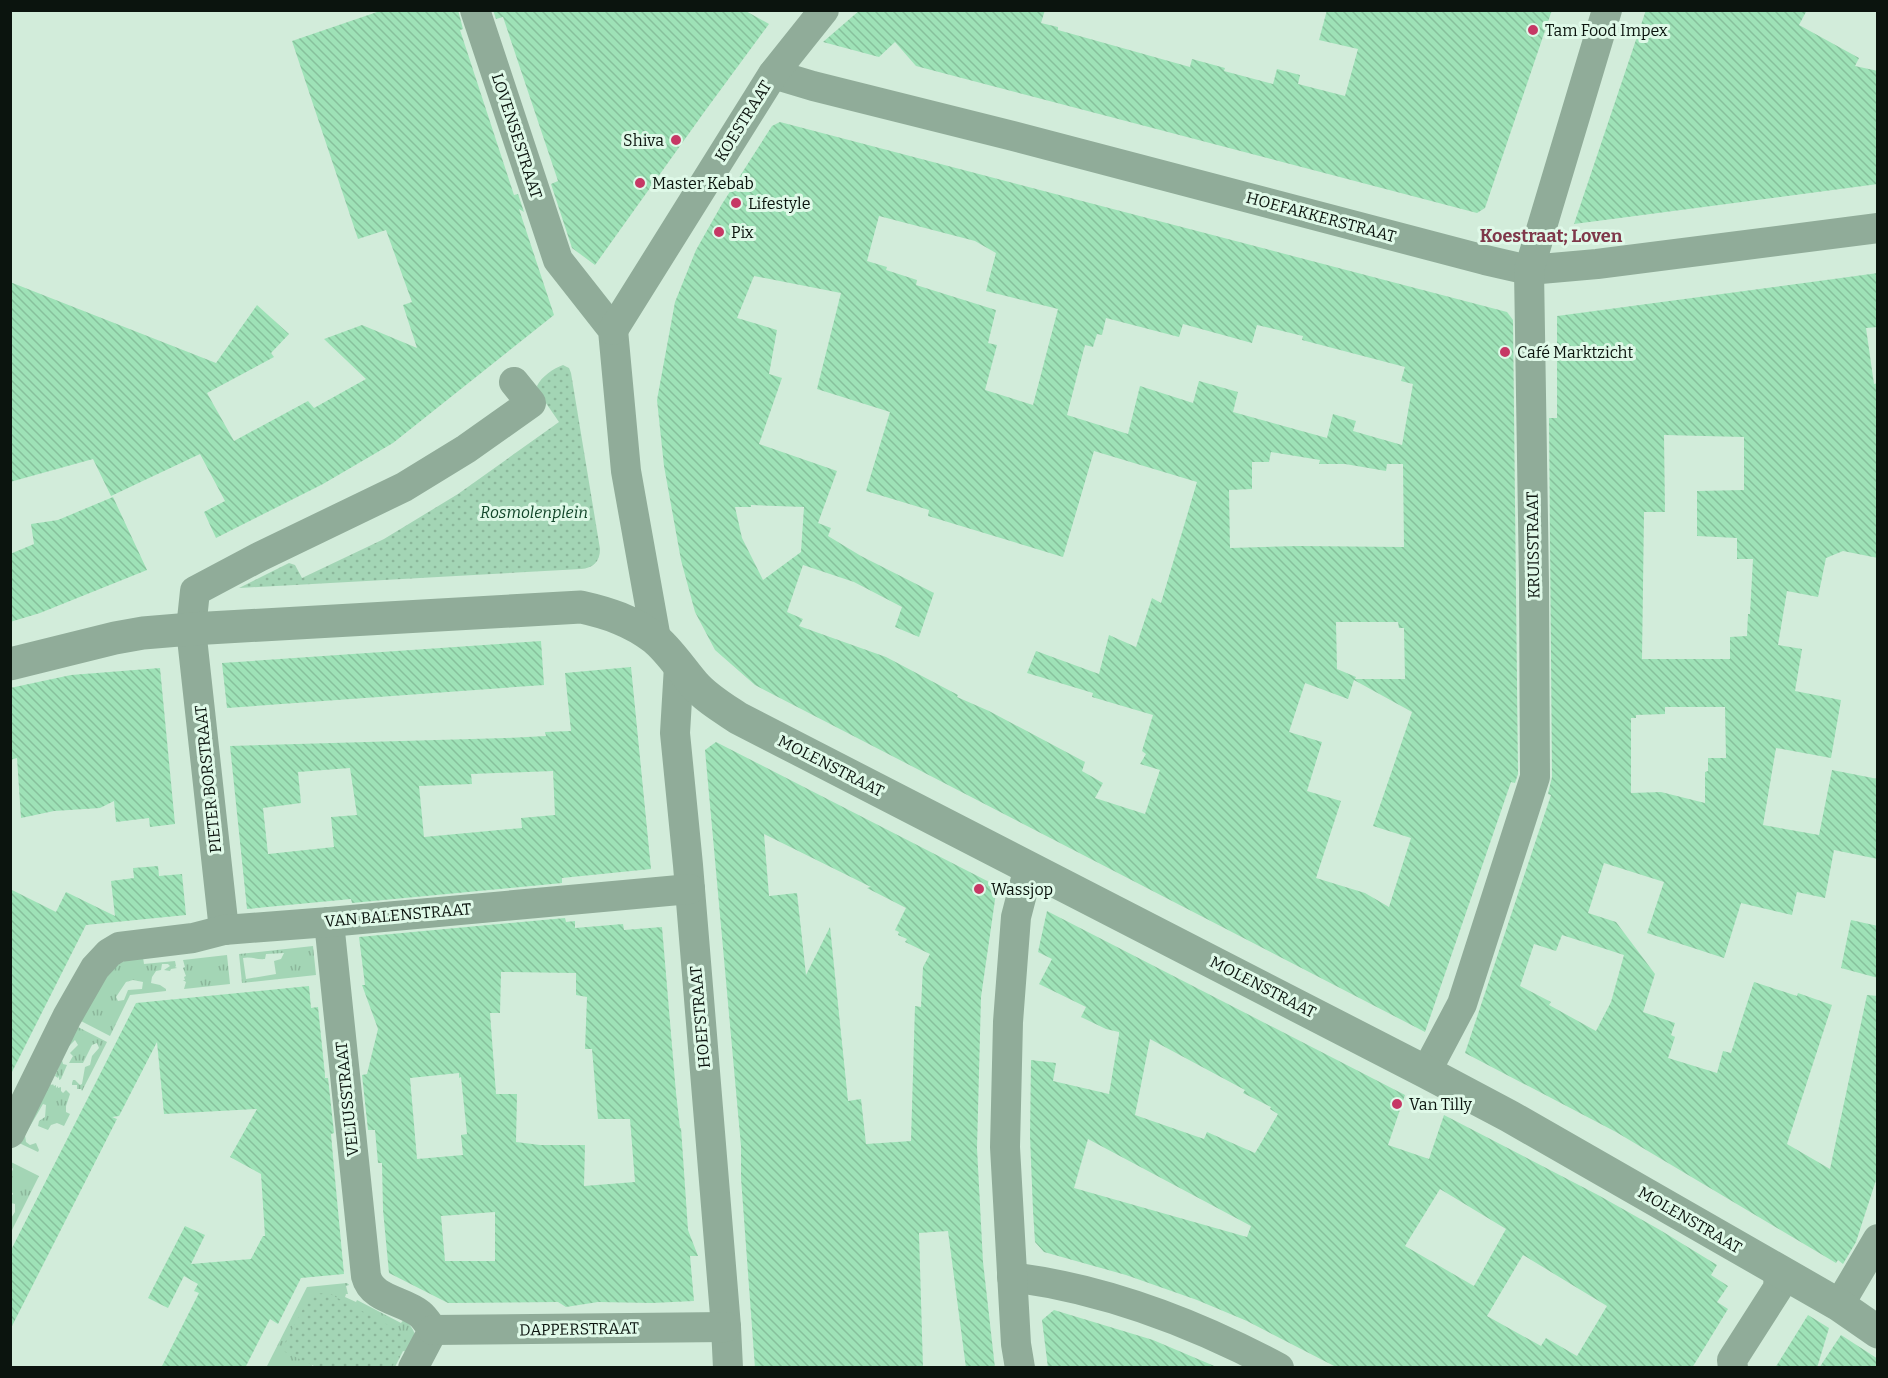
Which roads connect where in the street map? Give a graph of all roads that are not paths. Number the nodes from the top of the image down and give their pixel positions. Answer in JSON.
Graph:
{"nodes":[{"id":1,"x":475,"y":10,"type":"edge"},
{"id":2,"x":824,"y":10,"type":"edge"},
{"id":3,"x":1607,"y":10,"type":"edge"},
{"id":4,"x":773,"y":74,"type":"junction"},
{"id":5,"x":1878,"y":228,"type":"edge"},
{"id":6,"x":1529,"y":270,"type":"junction"},
{"id":7,"x":613,"y":330,"type":"junction"},
{"id":8,"x":514,"y":382,"type":"dead end"},
{"id":9,"x":191,"y":629,"type":"junction"},
{"id":10,"x":656,"y":639,"type":"junction"},
{"id":11,"x":10,"y":664,"type":"edge"},
{"id":12,"x":679,"y":666,"type":"junction"},
{"id":13,"x":1029,"y":867,"type":"junction"},
{"id":14,"x":690,"y":889,"type":"junction"},
{"id":15,"x":329,"y":922,"type":"junction"},
{"id":16,"x":224,"y":930,"type":"junction"},
{"id":17,"x":1426,"y":1072,"type":"junction"},
{"id":18,"x":11,"y":1131,"type":"edge"},
{"id":19,"x":1878,"y":1239,"type":"edge"},
{"id":20,"x":1779,"y":1272,"type":"junction"},
{"id":21,"x":1012,"y":1276,"type":"junction"},
{"id":22,"x":1839,"y":1305,"type":"junction"},
{"id":23,"x":726,"y":1327,"type":"junction"},
{"id":24,"x":433,"y":1330,"type":"junction"},
{"id":25,"x":1878,"y":1332,"type":"edge"},
{"id":26,"x":413,"y":1368,"type":"edge"},
{"id":27,"x":728,"y":1368,"type":"edge"},
{"id":28,"x":1020,"y":1368,"type":"edge"},
{"id":29,"x":1279,"y":1368,"type":"edge"},
{"id":30,"x":1733,"y":1368,"type":"edge"}],
"edges":[{"from":1,"to":7,"type":"street","name":"LOVENSESTRAAT"},
{"from":2,"to":4,"type":"street","name":"KOESTRAAT"},
{"from":3,"to":6,"type":"street","name":"KRUISSTRAAT"},
{"from":4,"to":6,"type":"street","name":"HOEFAKKERSTRAAT"},
{"from":4,"to":7,"type":"street","name":"KOESTRAAT"},
{"from":5,"to":6,"type":"street","name":"HOEFAKKERSTRAAT"},
{"from":6,"to":17,"type":"street","name":"KRUISSTRAAT"},
{"from":7,"to":10,"type":"street"},
{"from":8,"to":9,"type":"street"},
{"from":9,"to":10,"type":"street"},
{"from":9,"to":11,"type":"street"},
{"from":9,"to":16,"type":"street","name":"PIETER BORSTRAAT"},
{"from":10,"to":12,"type":"street","name":"MOLENSTRAAT"},
{"from":12,"to":13,"type":"street","name":"MOLENSTRAAT"},
{"from":12,"to":14,"type":"street","name":"HOEFSTRAAT"},
{"from":13,"to":17,"type":"street","name":"MOLENSTRAAT"},
{"from":13,"to":21,"type":"street"},
{"from":14,"to":15,"type":"street","name":"VAN BALENSTRAAT"},
{"from":14,"to":23,"type":"street","name":"HOEFSTRAAT"},
{"from":15,"to":16,"type":"street","name":"VAN BALENSTRAAT"},
{"from":15,"to":24,"type":"street","name":"VELIUSSTRAAT"},
{"from":16,"to":18,"type":"street","name":"VAN BALENSTRAAT"},
{"from":17,"to":20,"type":"street","name":"MOLENSTRAAT"},
{"from":19,"to":22,"type":"street"},
{"from":20,"to":22,"type":"street","name":"MOLENSTRAAT"},
{"from":20,"to":30,"type":"street"},
{"from":21,"to":28,"type":"street"},
{"from":21,"to":29,"type":"street"},
{"from":22,"to":25,"type":"street","name":"MOLENSTRAAT"},
{"from":23,"to":24,"type":"street","name":"DAPPERSTRAAT"},
{"from":23,"to":27,"type":"street","name":"HOEFSTRAAT"},
{"from":24,"to":26,"type":"street"}]}
